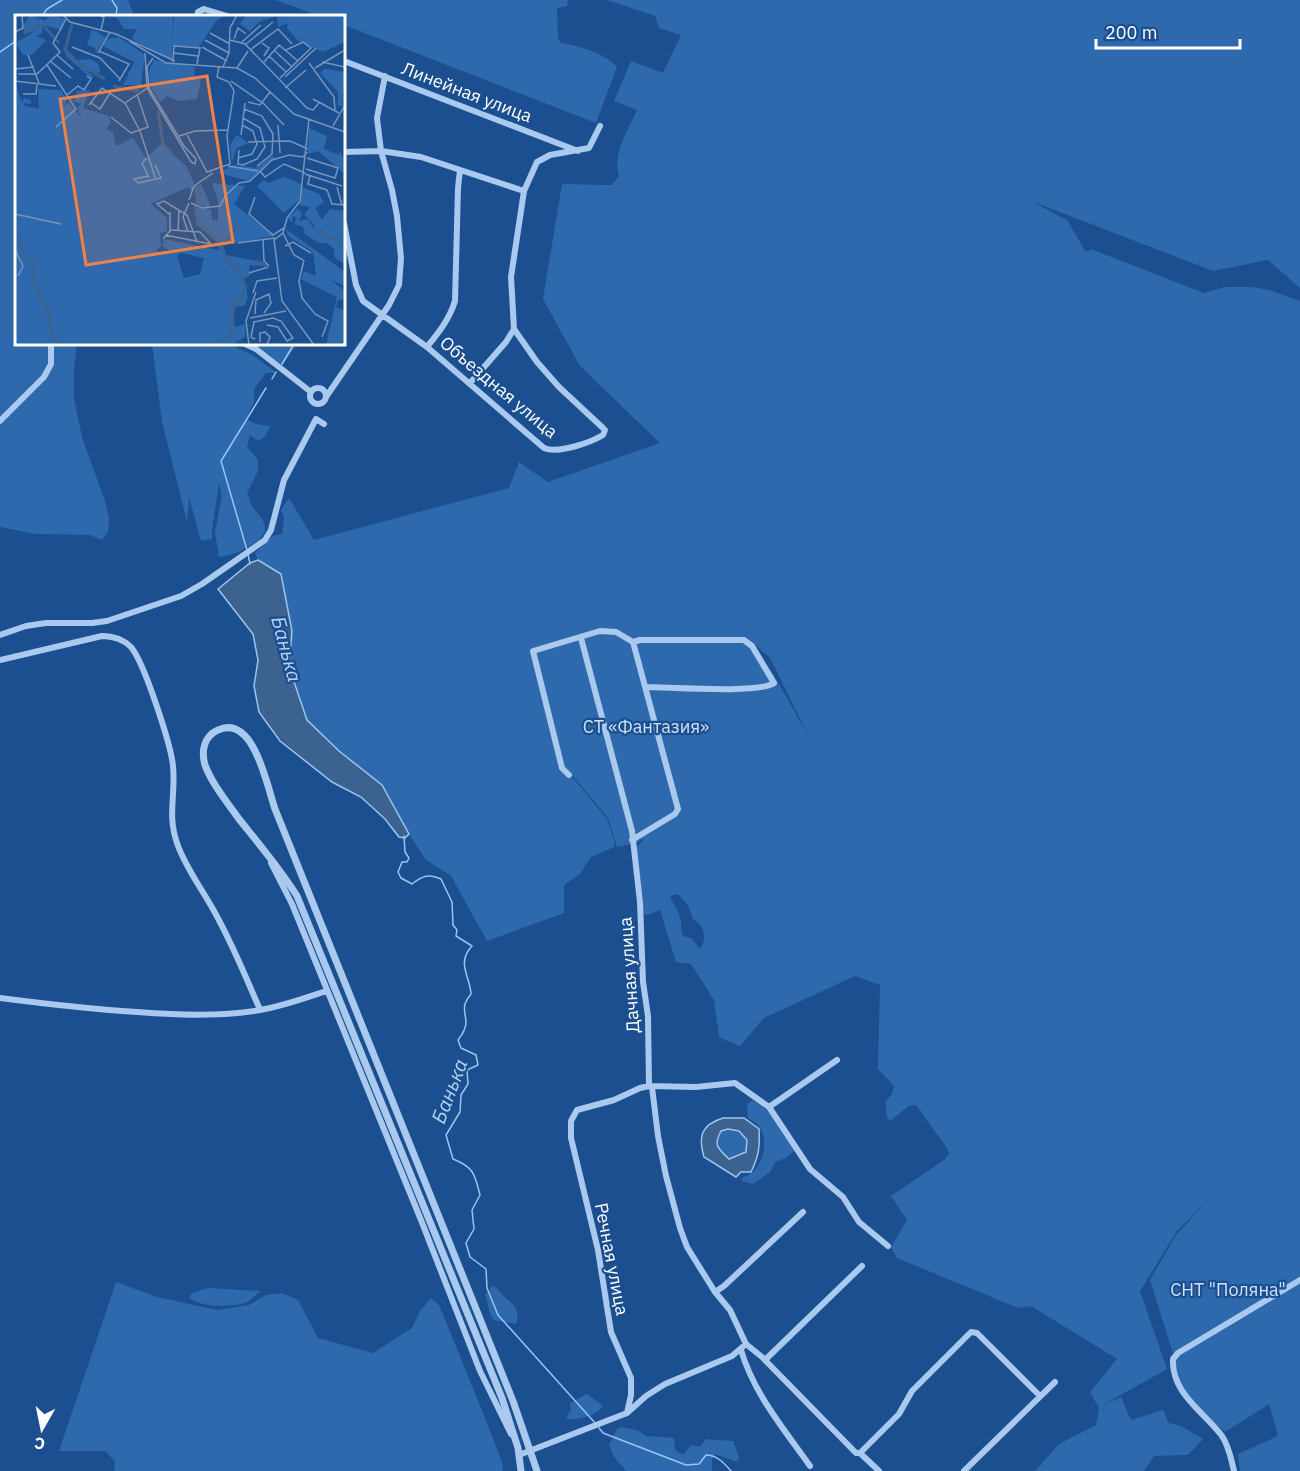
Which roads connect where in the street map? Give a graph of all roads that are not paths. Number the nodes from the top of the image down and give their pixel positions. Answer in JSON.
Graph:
{"nodes":[{"id":1,"x":197,"y":14,"type":"edge"},
{"id":2,"x":224,"y":15,"type":"edge"},
{"id":3,"x":345,"y":61,"type":"edge"},
{"id":4,"x":385,"y":76,"type":"junction"},
{"id":5,"x":600,"y":126,"type":"dead end"},
{"id":6,"x":381,"y":151,"type":"junction"},
{"id":7,"x":578,"y":151,"type":"junction"},
{"id":8,"x":345,"y":152,"type":"edge"},
{"id":9,"x":460,"y":170,"type":"junction"},
{"id":10,"x":524,"y":191,"type":"junction"},
{"id":11,"x":345,"y":228,"type":"edge"},
{"id":12,"x":382,"y":314,"type":"junction"},
{"id":13,"x":514,"y":329,"type":"junction"},
{"id":14,"x":51,"y":345,"type":"edge"},
{"id":15,"x":246,"y":345,"type":"edge"},
{"id":16,"x":427,"y":347,"type":"junction"},
{"id":17,"x":470,"y":383,"type":"junction"},
{"id":18,"x":310,"y":392,"type":"junction"},
{"id":19,"x":326,"y":397,"type":"junction"},
{"id":20,"x":0,"y":421,"type":"edge"},
{"id":21,"x":324,"y":424,"type":"dead end"},
{"id":22,"x":0,"y":635,"type":"edge"},
{"id":23,"x":581,"y":638,"type":"junction"},
{"id":24,"x":633,"y":642,"type":"junction"},
{"id":25,"x":0,"y":660,"type":"edge"},
{"id":26,"x":646,"y":687,"type":"junction"},
{"id":27,"x":569,"y":774,"type":"dead end"},
{"id":28,"x":632,"y":840,"type":"junction"},
{"id":29,"x":265,"y":852,"type":"junction"},
{"id":30,"x":326,"y":991,"type":"junction"},
{"id":31,"x":0,"y":998,"type":"edge"},
{"id":32,"x":260,"y":1010,"type":"junction"},
{"id":33,"x":837,"y":1060,"type":"dead end"},
{"id":34,"x":651,"y":1087,"type":"junction"},
{"id":35,"x":769,"y":1107,"type":"junction"},
{"id":36,"x":803,"y":1212,"type":"dead end"},
{"id":37,"x":888,"y":1246,"type":"dead end"},
{"id":38,"x":862,"y":1266,"type":"dead end"},
{"id":39,"x":1300,"y":1280,"type":"edge"},
{"id":40,"x":715,"y":1292,"type":"junction"},
{"id":41,"x":746,"y":1344,"type":"junction"},
{"id":42,"x":741,"y":1350,"type":"junction"},
{"id":43,"x":765,"y":1360,"type":"junction"},
{"id":44,"x":1055,"y":1382,"type":"dead end"},
{"id":45,"x":1040,"y":1395,"type":"junction"},
{"id":46,"x":627,"y":1413,"type":"junction"},
{"id":47,"x":531,"y":1450,"type":"junction"},
{"id":48,"x":518,"y":1451,"type":"junction"},
{"id":49,"x":860,"y":1453,"type":"junction"},
{"id":50,"x":810,"y":1466,"type":"dead end"},
{"id":51,"x":521,"y":1471,"type":"edge"},
{"id":52,"x":537,"y":1471,"type":"edge"},
{"id":53,"x":879,"y":1471,"type":"edge"},
{"id":54,"x":964,"y":1471,"type":"edge"},
{"id":55,"x":1234,"y":1471,"type":"edge"}],
"edges":[{"from":1,"to":2,"type":"street"},
{"from":3,"to":4,"type":"street","name":"Линейная улица"},
{"from":4,"to":6,"type":"street"},
{"from":4,"to":7,"type":"street","name":"Линейная улица"},
{"from":5,"to":7,"type":"street"},
{"from":6,"to":8,"type":"street"},
{"from":6,"to":9,"type":"street"},
{"from":6,"to":12,"type":"street"},
{"from":7,"to":10,"type":"street"},
{"from":9,"to":10,"type":"street"},
{"from":9,"to":16,"type":"street"},
{"from":10,"to":13,"type":"street"},
{"from":11,"to":12,"type":"street","name":"Объездная улица"},
{"from":12,"to":16,"type":"street","name":"Объездная улица"},
{"from":12,"to":19,"type":"street"},
{"from":13,"to":17,"type":"street"},
{"from":13,"to":17,"type":"street","name":"Объездная улица"},
{"from":14,"to":20,"type":"street"},
{"from":15,"to":18,"type":"street"},
{"from":16,"to":17,"type":"street","name":"Объездная улица"},
{"from":18,"to":19,"type":"street"},
{"from":18,"to":19,"type":"street"},
{"from":21,"to":22,"type":"street"},
{"from":23,"to":24,"type":"street"},
{"from":23,"to":27,"type":"street"},
{"from":23,"to":28,"type":"street","name":"Дачная улица"},
{"from":24,"to":26,"type":"street"},
{"from":24,"to":26,"type":"street"},
{"from":25,"to":32,"type":"street"},
{"from":26,"to":28,"type":"street"},
{"from":28,"to":34,"type":"street","name":"Дачная улица"},
{"from":29,"to":30,"type":"street"},
{"from":29,"to":47,"type":"street"},
{"from":29,"to":48,"type":"street"},
{"from":30,"to":32,"type":"street"},
{"from":30,"to":48,"type":"street"},
{"from":31,"to":32,"type":"street"},
{"from":33,"to":35,"type":"street"},
{"from":34,"to":35,"type":"street"},
{"from":34,"to":40,"type":"street","name":"Дачная улица"},
{"from":34,"to":46,"type":"street","name":"Речная улица"},
{"from":35,"to":37,"type":"street"},
{"from":36,"to":40,"type":"street"},
{"from":38,"to":43,"type":"street"},
{"from":39,"to":55,"type":"street"},
{"from":40,"to":41,"type":"street","name":"Дачная улица"},
{"from":41,"to":42,"type":"street"},
{"from":41,"to":43,"type":"street"},
{"from":42,"to":46,"type":"street"},
{"from":42,"to":50,"type":"street"},
{"from":43,"to":49,"type":"street"},
{"from":44,"to":45,"type":"street"},
{"from":45,"to":49,"type":"street"},
{"from":45,"to":54,"type":"street"},
{"from":46,"to":47,"type":"street"},
{"from":47,"to":48,"type":"street"},
{"from":47,"to":52,"type":"street"},
{"from":48,"to":51,"type":"street"},
{"from":49,"to":53,"type":"street"}]}
